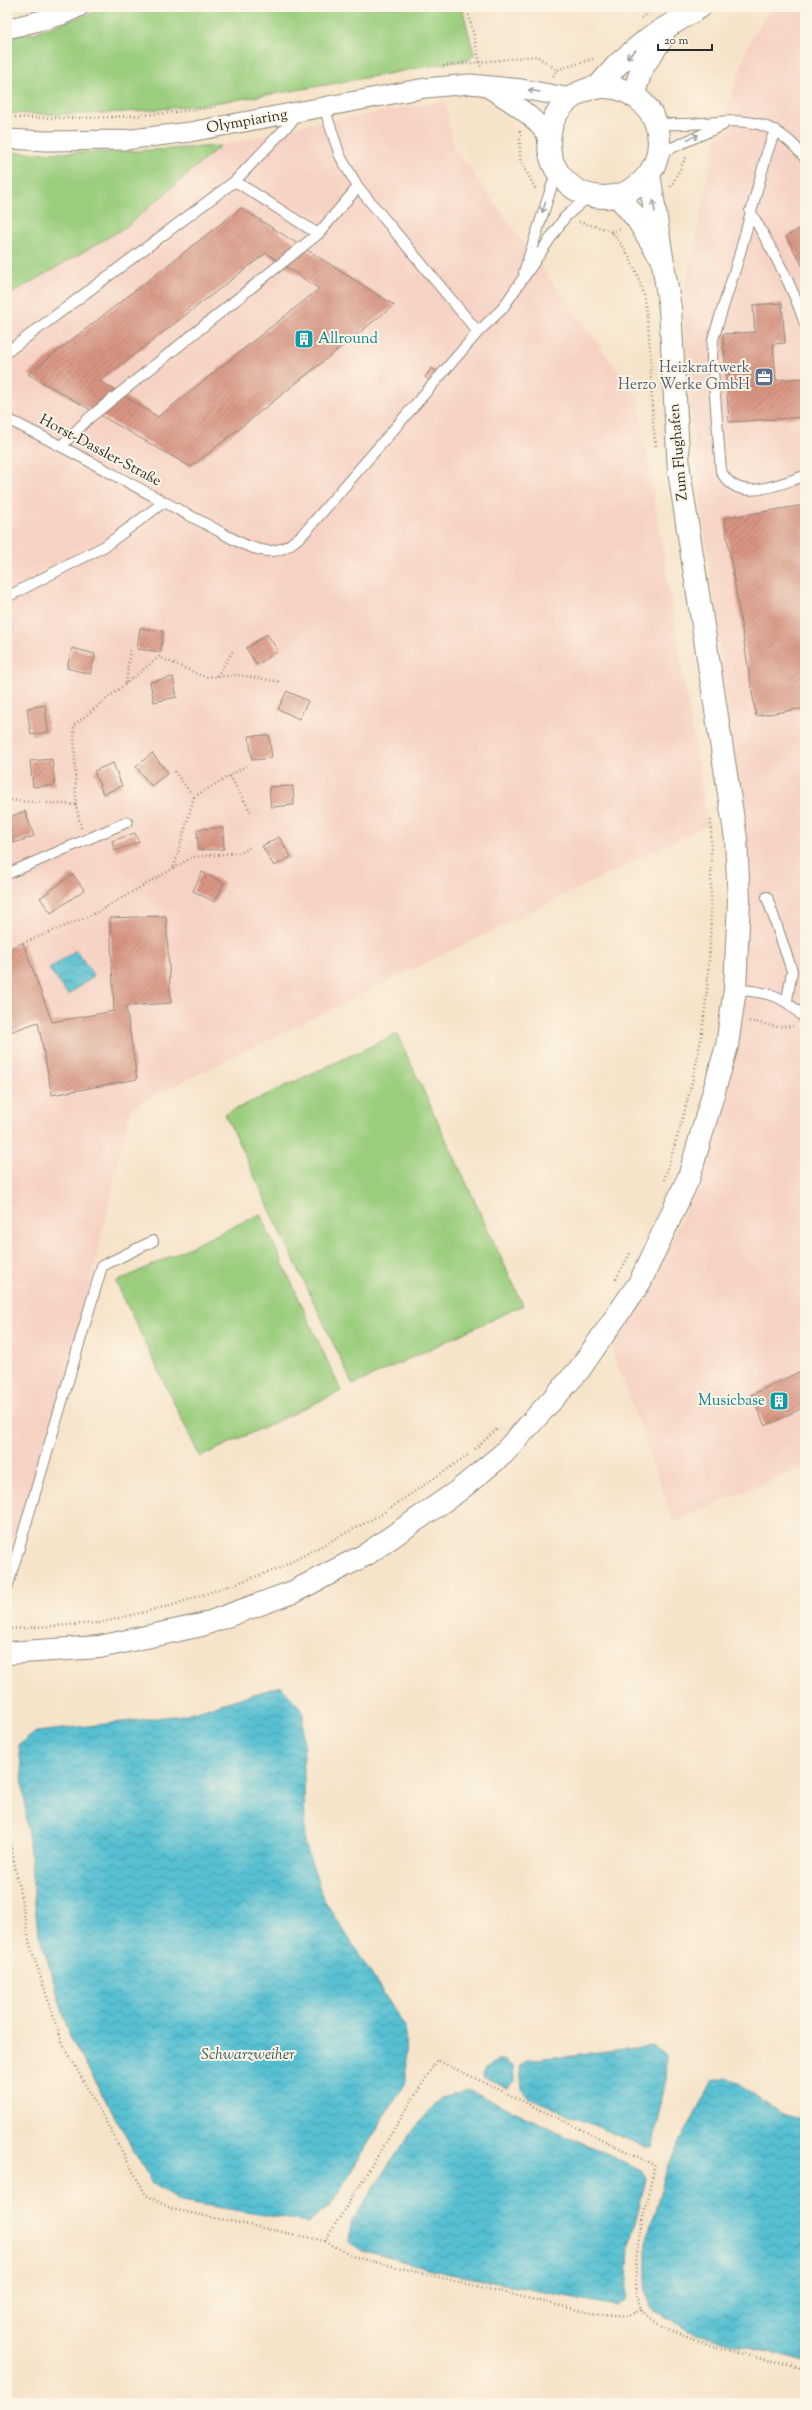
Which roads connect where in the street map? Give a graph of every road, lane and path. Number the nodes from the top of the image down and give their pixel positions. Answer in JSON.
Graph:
{"nodes":[{"id":1,"x":79,"y":7,"type":"edge"},
{"id":2,"x":468,"y":7,"type":"edge"},
{"id":3,"x":655,"y":7,"type":"edge"},
{"id":4,"x":700,"y":7,"type":"edge"},
{"id":5,"x":636,"y":21,"type":"dead end"},
{"id":6,"x":674,"y":23,"type":"junction"},
{"id":7,"x":7,"y":29,"type":"edge"},
{"id":8,"x":602,"y":53,"type":"dead end"},
{"id":9,"x":480,"y":61,"type":"junction"},
{"id":10,"x":436,"y":67,"type":"dead end"},
{"id":11,"x":557,"y":70,"type":"junction"},
{"id":12,"x":484,"y":86,"type":"junction"},
{"id":13,"x":597,"y":88,"type":"junction"},
{"id":14,"x":542,"y":92,"type":"junction"},
{"id":15,"x":633,"y":96,"type":"junction"},
{"id":16,"x":572,"y":98,"type":"junction"},
{"id":17,"x":221,"y":106,"type":"dead end"},
{"id":18,"x":324,"y":107,"type":"junction"},
{"id":19,"x":301,"y":112,"type":"junction"},
{"id":20,"x":528,"y":113,"type":"junction"},
{"id":21,"x":7,"y":117,"type":"edge"},
{"id":22,"x":732,"y":122,"type":"junction"},
{"id":23,"x":656,"y":123,"type":"junction"},
{"id":24,"x":776,"y":130,"type":"junction"},
{"id":25,"x":549,"y":138,"type":"junction"},
{"id":26,"x":7,"y":139,"type":"edge"},
{"id":27,"x":658,"y":154,"type":"junction"},
{"id":28,"x":805,"y":158,"type":"edge"},
{"id":29,"x":557,"y":170,"type":"junction"},
{"id":30,"x":649,"y":174,"type":"junction"},
{"id":31,"x":235,"y":181,"type":"junction"},
{"id":32,"x":358,"y":188,"type":"junction"},
{"id":33,"x":590,"y":195,"type":"junction"},
{"id":34,"x":617,"y":196,"type":"junction"},
{"id":35,"x":545,"y":202,"type":"junction"},
{"id":36,"x":750,"y":211,"type":"junction"},
{"id":37,"x":565,"y":217,"type":"junction"},
{"id":38,"x":318,"y":234,"type":"junction"},
{"id":39,"x":662,"y":258,"type":"junction"},
{"id":40,"x":522,"y":280,"type":"junction"},
{"id":41,"x":805,"y":324,"type":"edge"},
{"id":42,"x":478,"y":332,"type":"junction"},
{"id":43,"x":7,"y":352,"type":"edge"},
{"id":44,"x":7,"y":419,"type":"edge"},
{"id":45,"x":62,"y":445,"type":"junction"},
{"id":46,"x":658,"y":454,"type":"dead end"},
{"id":47,"x":805,"y":476,"type":"edge"},
{"id":48,"x":164,"y":502,"type":"junction"},
{"id":49,"x":7,"y":597,"type":"edge"},
{"id":50,"x":130,"y":649,"type":"dead end"},
{"id":51,"x":233,"y":651,"type":"dead end"},
{"id":52,"x":216,"y":676,"type":"junction"},
{"id":53,"x":281,"y":682,"type":"dead end"},
{"id":54,"x":126,"y":683,"type":"junction"},
{"id":55,"x":246,"y":766,"type":"dead end"},
{"id":56,"x":174,"y":772,"type":"dead end"},
{"id":57,"x":230,"y":776,"type":"junction"},
{"id":58,"x":194,"y":797,"type":"junction"},
{"id":59,"x":7,"y":800,"type":"edge"},
{"id":60,"x":76,"y":805,"type":"junction"},
{"id":61,"x":252,"y":814,"type":"dead end"},
{"id":62,"x":711,"y":817,"type":"dead end"},
{"id":63,"x":127,"y":822,"type":"dead end"},
{"id":64,"x":84,"y":840,"type":"junction"},
{"id":65,"x":250,"y":847,"type":"dead end"},
{"id":66,"x":174,"y":867,"type":"junction"},
{"id":67,"x":7,"y":874,"type":"edge"},
{"id":68,"x":767,"y":897,"type":"dead end"},
{"id":69,"x":23,"y":943,"type":"dead end"},
{"id":70,"x":735,"y":989,"type":"junction"},
{"id":71,"x":787,"y":1000,"type":"junction"},
{"id":72,"x":731,"y":1017,"type":"junction"},
{"id":73,"x":801,"y":1022,"type":"edge"},
{"id":74,"x":662,"y":1185,"type":"dead end"},
{"id":75,"x":153,"y":1241,"type":"dead end"},
{"id":76,"x":632,"y":1249,"type":"dead end"},
{"id":77,"x":614,"y":1284,"type":"dead end"},
{"id":78,"x":499,"y":1426,"type":"dead end"},
{"id":79,"x":7,"y":1588,"type":"edge"},
{"id":80,"x":7,"y":1629,"type":"edge"},
{"id":81,"x":7,"y":1653,"type":"edge"},
{"id":82,"x":7,"y":1825,"type":"edge"},
{"id":83,"x":325,"y":2241,"type":"junction"},
{"id":84,"x":642,"y":2310,"type":"junction"},
{"id":85,"x":805,"y":2369,"type":"edge"}],
"edges":[{"from":1,"to":7,"type":"street"},
{"from":2,"to":9,"type":"path"},
{"from":3,"to":5,"type":"path"},
{"from":4,"to":6,"type":"street"},
{"from":6,"to":13,"type":"street","one_way":true},
{"from":6,"to":15,"type":"street"},
{"from":8,"to":11,"type":"path"},
{"from":9,"to":10,"type":"path"},
{"from":9,"to":11,"type":"path"},
{"from":9,"to":12,"type":"path"},
{"from":11,"to":14,"type":"path"},
{"from":14,"to":12,"type":"street","name":"Olympiaring","one_way":true},
{"from":12,"to":18,"type":"street","name":"Olympiaring"},
{"from":12,"to":20,"type":"street","name":"Olympiaring"},
{"from":13,"to":15,"type":"street"},
{"from":13,"to":16,"type":"street"},
{"from":14,"to":16,"type":"street","name":"Olympiaring"},
{"from":15,"to":23,"type":"street"},
{"from":16,"to":25,"type":"street"},
{"from":17,"to":21,"type":"path"},
{"from":18,"to":19,"type":"street","name":"Olympiaring"},
{"from":18,"to":32,"type":"lane"},
{"from":19,"to":26,"type":"street","name":"Olympiaring"},
{"from":19,"to":31,"type":"lane"},
{"from":20,"to":25,"type":"street","name":"Olympiaring"},
{"from":20,"to":35,"type":"path"},
{"from":22,"to":23,"type":"lane"},
{"from":22,"to":24,"type":"lane"},
{"from":27,"to":22,"type":"lane","one_way":true},
{"from":23,"to":27,"type":"street"},
{"from":24,"to":28,"type":"lane"},
{"from":24,"to":36,"type":"lane"},
{"from":25,"to":29,"type":"street"},
{"from":27,"to":30,"type":"street"},
{"from":29,"to":33,"type":"street"},
{"from":29,"to":35,"type":"lane"},
{"from":30,"to":34,"type":"street"},
{"from":39,"to":30,"type":"street","name":"Zum Flughafen","one_way":true},
{"from":31,"to":38,"type":"lane"},
{"from":31,"to":43,"type":"lane"},
{"from":32,"to":38,"type":"lane"},
{"from":32,"to":42,"type":"lane"},
{"from":33,"to":34,"type":"street"},
{"from":33,"to":37,"type":"lane"},
{"from":34,"to":39,"type":"street","name":"Zum Flughafen"},
{"from":35,"to":40,"type":"lane","one_way":true},
{"from":36,"to":41,"type":"lane"},
{"from":36,"to":47,"type":"lane"},
{"from":37,"to":40,"type":"lane"},
{"from":37,"to":46,"type":"path"},
{"from":38,"to":45,"type":"lane"},
{"from":39,"to":70,"type":"street","name":"Zum Flughafen"},
{"from":40,"to":42,"type":"lane"},
{"from":42,"to":48,"type":"lane"},
{"from":44,"to":45,"type":"lane","name":"Horst-Dassler-Straße"},
{"from":45,"to":48,"type":"lane","name":"Horst-Dassler-Straße"},
{"from":48,"to":49,"type":"lane","name":"Horst-Dassler-Straße"},
{"from":50,"to":54,"type":"path"},
{"from":51,"to":52,"type":"path"},
{"from":52,"to":53,"type":"path"},
{"from":52,"to":54,"type":"path"},
{"from":54,"to":60,"type":"path"},
{"from":55,"to":57,"type":"path"},
{"from":56,"to":58,"type":"path"},
{"from":57,"to":58,"type":"path"},
{"from":57,"to":61,"type":"path"},
{"from":58,"to":66,"type":"path"},
{"from":59,"to":60,"type":"path"},
{"from":60,"to":64,"type":"path"},
{"from":62,"to":74,"type":"path"},
{"from":63,"to":64,"type":"lane"},
{"from":64,"to":67,"type":"lane"},
{"from":65,"to":66,"type":"path"},
{"from":66,"to":69,"type":"path"},
{"from":68,"to":71,"type":"lane"},
{"from":70,"to":71,"type":"lane"},
{"from":70,"to":72,"type":"street","name":"Zum Flughafen"},
{"from":71,"to":73,"type":"lane"},
{"from":72,"to":73,"type":"path"},
{"from":72,"to":81,"type":"street","name":"Zum Flughafen"},
{"from":75,"to":79,"type":"lane"},
{"from":76,"to":77,"type":"path"},
{"from":78,"to":80,"type":"path"},
{"from":82,"to":83,"type":"path"},
{"from":83,"to":84,"type":"path"},
{"from":83,"to":84,"type":"path"},
{"from":84,"to":85,"type":"path"}]}
